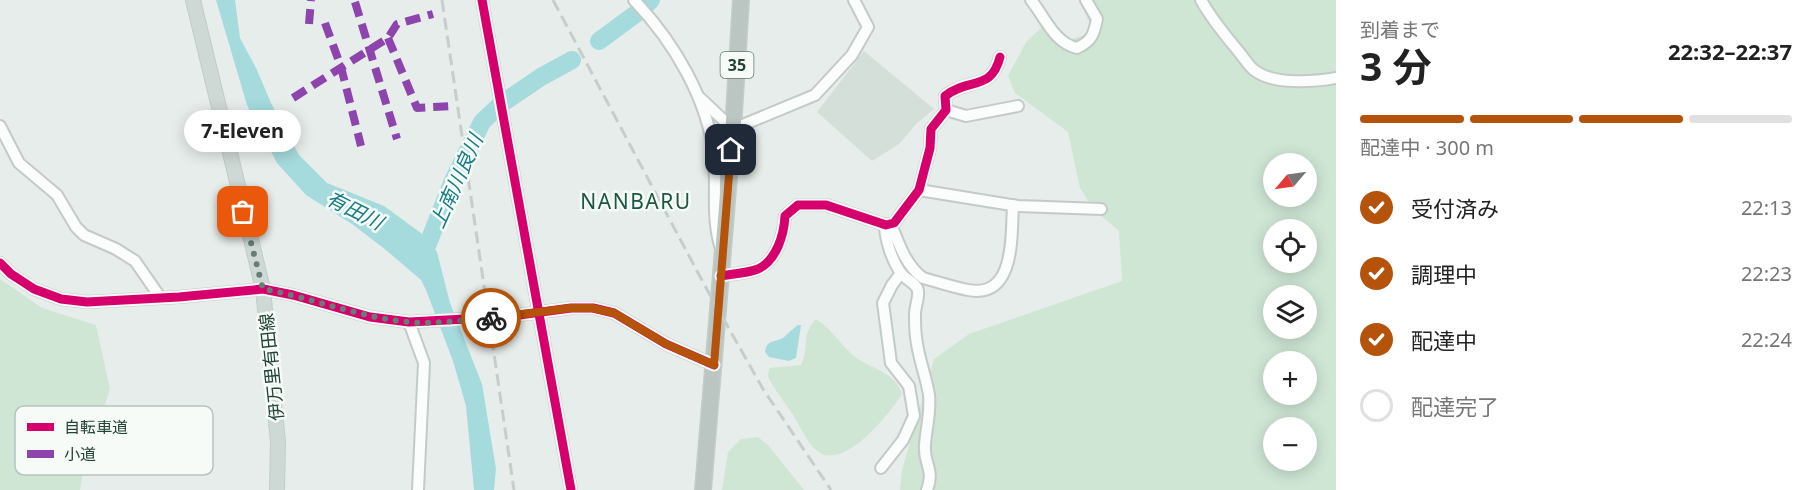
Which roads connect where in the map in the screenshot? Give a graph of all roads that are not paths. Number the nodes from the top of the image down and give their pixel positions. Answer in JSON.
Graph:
{"nodes":[{"id":1,"x":190,"y":0,"type":"edge"},
{"id":2,"x":482,"y":0,"type":"edge"},
{"id":3,"x":634,"y":0,"type":"edge"},
{"id":4,"x":741,"y":0,"type":"edge"},
{"id":5,"x":854,"y":0,"type":"edge"},
{"id":6,"x":1031,"y":0,"type":"edge"},
{"id":7,"x":1086,"y":0,"type":"edge"},
{"id":8,"x":1201,"y":0,"type":"edge"},
{"id":9,"x":1000,"y":57,"type":"dead end"},
{"id":10,"x":1336,"y":78,"type":"edge"},
{"id":11,"x":697,"y":96,"type":"junction"},
{"id":12,"x":1018,"y":106,"type":"dead end"},
{"id":13,"x":946,"y":110,"type":"junction"},
{"id":14,"x":0,"y":126,"type":"edge"},
{"id":15,"x":733,"y":129,"type":"junction"},
{"id":16,"x":919,"y":190,"type":"junction"},
{"id":17,"x":1013,"y":205,"type":"junction"},
{"id":18,"x":1101,"y":209,"type":"dead end"},
{"id":19,"x":888,"y":224,"type":"junction"},
{"id":20,"x":722,"y":252,"type":"junction"},
{"id":21,"x":0,"y":263,"type":"edge"},
{"id":22,"x":901,"y":273,"type":"junction"},
{"id":23,"x":721,"y":276,"type":"junction"},
{"id":24,"x":263,"y":289,"type":"junction"},
{"id":25,"x":160,"y":297,"type":"junction"},
{"id":26,"x":538,"y":313,"type":"junction"},
{"id":27,"x":409,"y":322,"type":"junction"},
{"id":28,"x":714,"y":365,"type":"junction"},
{"id":29,"x":881,"y":468,"type":"dead end"},
{"id":30,"x":277,"y":490,"type":"edge"},
{"id":31,"x":418,"y":490,"type":"edge"},
{"id":32,"x":572,"y":490,"type":"edge"},
{"id":33,"x":703,"y":490,"type":"edge"},
{"id":34,"x":927,"y":490,"type":"edge"}],
"edges":[{"from":1,"to":24,"type":"main road","name":"伊万里有田線"},
{"from":2,"to":26,"type":"street"},
{"from":3,"to":11,"type":"street"},
{"from":4,"to":15,"type":"highway","number":"35"},
{"from":5,"to":15,"type":"street"},
{"from":6,"to":7,"type":"street"},
{"from":8,"to":10,"type":"street"},
{"from":9,"to":13,"type":"street"},
{"from":11,"to":15,"type":"street"},
{"from":11,"to":20,"type":"street"},
{"from":12,"to":13,"type":"street"},
{"from":13,"to":16,"type":"street"},
{"from":14,"to":25,"type":"street"},
{"from":15,"to":20,"type":"highway","number":"35"},
{"from":16,"to":17,"type":"street"},
{"from":16,"to":19,"type":"street"},
{"from":17,"to":18,"type":"street"},
{"from":17,"to":19,"type":"street"},
{"from":19,"to":22,"type":"street"},
{"from":19,"to":23,"type":"street"},
{"from":20,"to":23,"type":"highway","number":"35"},
{"from":21,"to":25,"type":"street"},
{"from":22,"to":29,"type":"street"},
{"from":22,"to":34,"type":"street"},
{"from":23,"to":28,"type":"highway","number":"35"},
{"from":24,"to":25,"type":"street"},
{"from":24,"to":27,"type":"street"},
{"from":24,"to":30,"type":"main road","name":"伊万里有田線"},
{"from":26,"to":27,"type":"street"},
{"from":26,"to":28,"type":"street"},
{"from":26,"to":32,"type":"street"},
{"from":27,"to":31,"type":"street"},
{"from":28,"to":33,"type":"highway","number":"35"}]}
